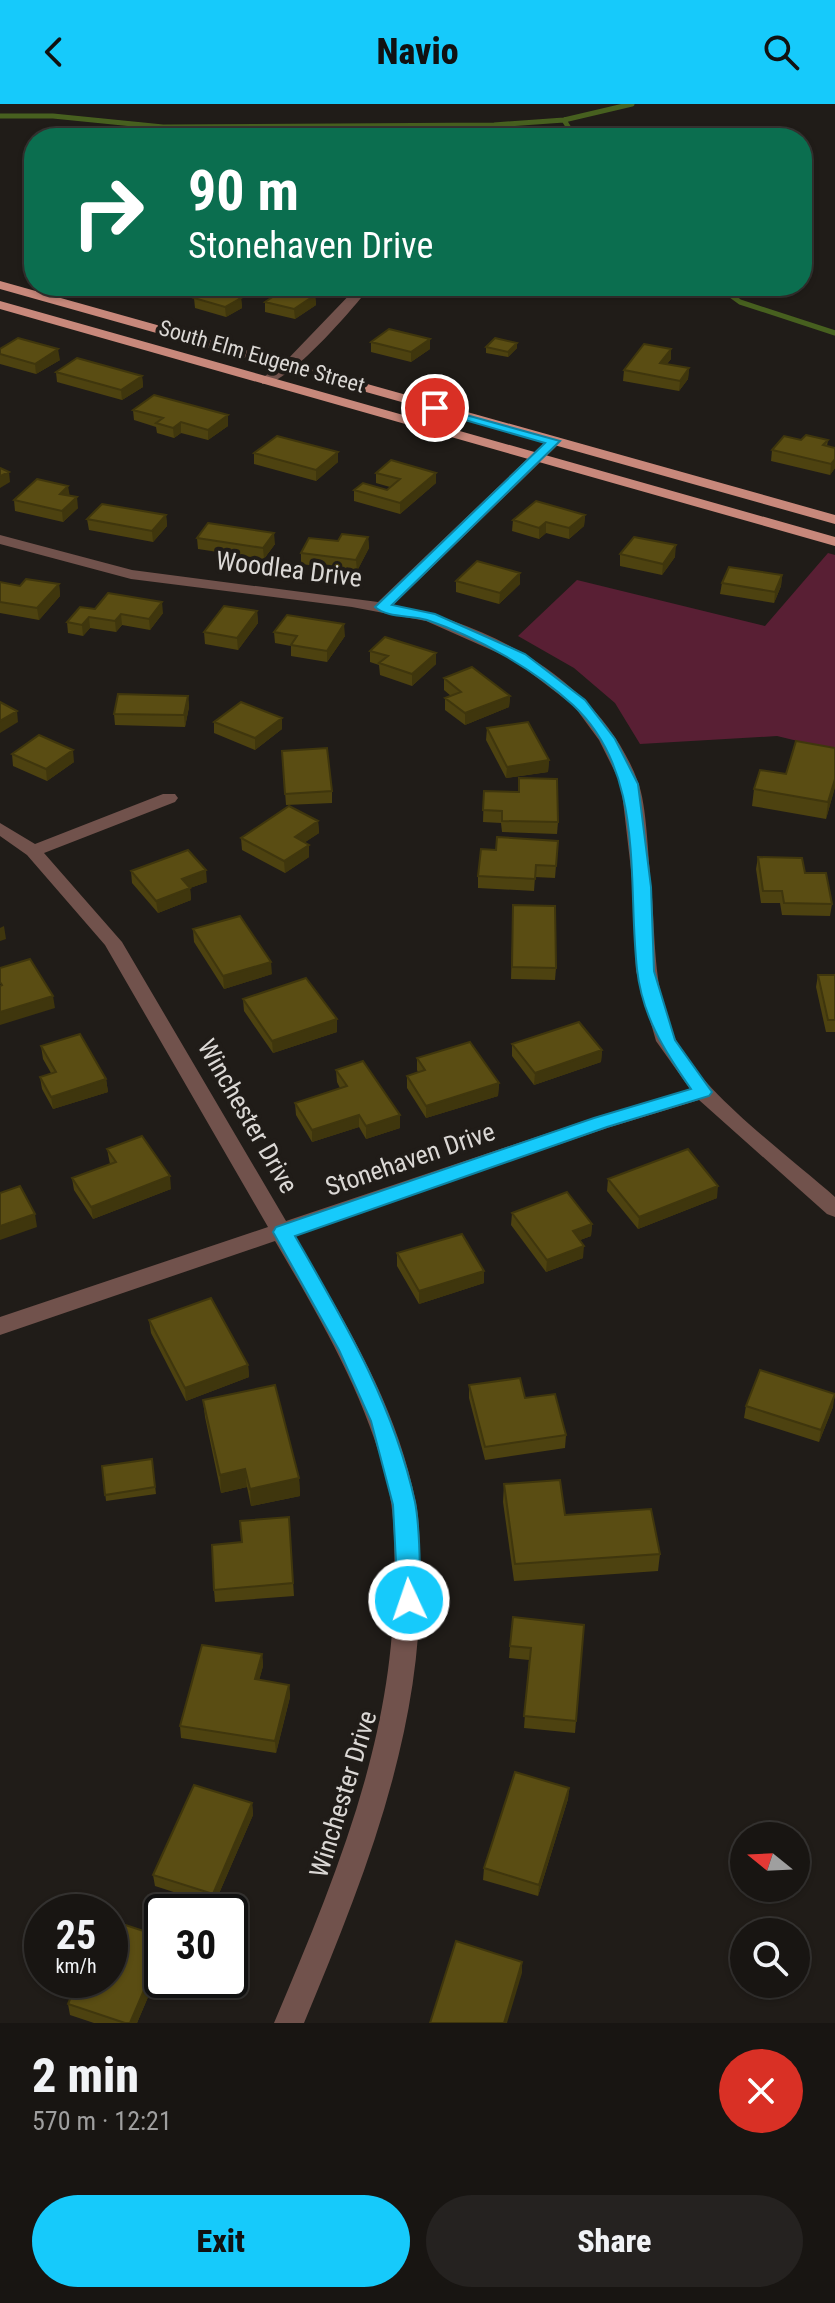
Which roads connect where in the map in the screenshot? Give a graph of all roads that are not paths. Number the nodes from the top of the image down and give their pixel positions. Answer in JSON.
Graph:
{"nodes":[{"id":1,"x":0,"y":285,"type":"edge"},
{"id":2,"x":24,"y":292,"type":"edge"},
{"id":3,"x":39,"y":296,"type":"edge"},
{"id":4,"x":356,"y":296,"type":"edge"},
{"id":5,"x":0,"y":305,"type":"edge"},
{"id":6,"x":289,"y":366,"type":"junction"},
{"id":7,"x":267,"y":381,"type":"junction"},
{"id":8,"x":554,"y":441,"type":"junction"},
{"id":9,"x":537,"y":458,"type":"junction"},
{"id":10,"x":835,"y":520,"type":"edge"},
{"id":11,"x":0,"y":539,"type":"edge"},
{"id":12,"x":835,"y":542,"type":"edge"},
{"id":13,"x":382,"y":607,"type":"junction"},
{"id":14,"x":169,"y":798,"type":"dead end"},
{"id":15,"x":0,"y":828,"type":"edge"},
{"id":16,"x":33,"y":851,"type":"junction"},
{"id":17,"x":703,"y":1092,"type":"junction"},
{"id":18,"x":835,"y":1209,"type":"edge"},
{"id":19,"x":283,"y":1232,"type":"junction"},
{"id":20,"x":0,"y":1326,"type":"edge"},
{"id":21,"x":289,"y":2023,"type":"edge"}],
"edges":[{"from":1,"to":2,"type":"main road","name":"South Elm Eugene Street"},
{"from":3,"to":6,"type":"main road","name":"South Elm Eugene Street"},
{"from":4,"to":6,"type":"street"},
{"from":5,"to":7,"type":"main road","name":"South Elm Eugene Street"},
{"from":6,"to":7,"type":"street"},
{"from":6,"to":8,"type":"main road","name":"South Elm Eugene Street"},
{"from":7,"to":9,"type":"main road","name":"South Elm Eugene Street"},
{"from":8,"to":9,"type":"street"},
{"from":8,"to":10,"type":"main road","name":"South Elm Eugene Street"},
{"from":9,"to":12,"type":"main road","name":"South Elm Eugene Street"},
{"from":9,"to":13,"type":"street"},
{"from":11,"to":13,"type":"street","name":"Woodlea Drive"},
{"from":13,"to":17,"type":"street","name":"Woodlea Drive"},
{"from":14,"to":16,"type":"street"},
{"from":15,"to":16,"type":"street","name":"Winchester Drive"},
{"from":16,"to":19,"type":"street","name":"Winchester Drive"},
{"from":17,"to":18,"type":"street","name":"Woodlea Drive"},
{"from":17,"to":19,"type":"street","name":"Stonehaven Drive"},
{"from":19,"to":20,"type":"street","name":"Stonehaven Drive"},
{"from":19,"to":21,"type":"street","name":"Winchester Drive"}]}
